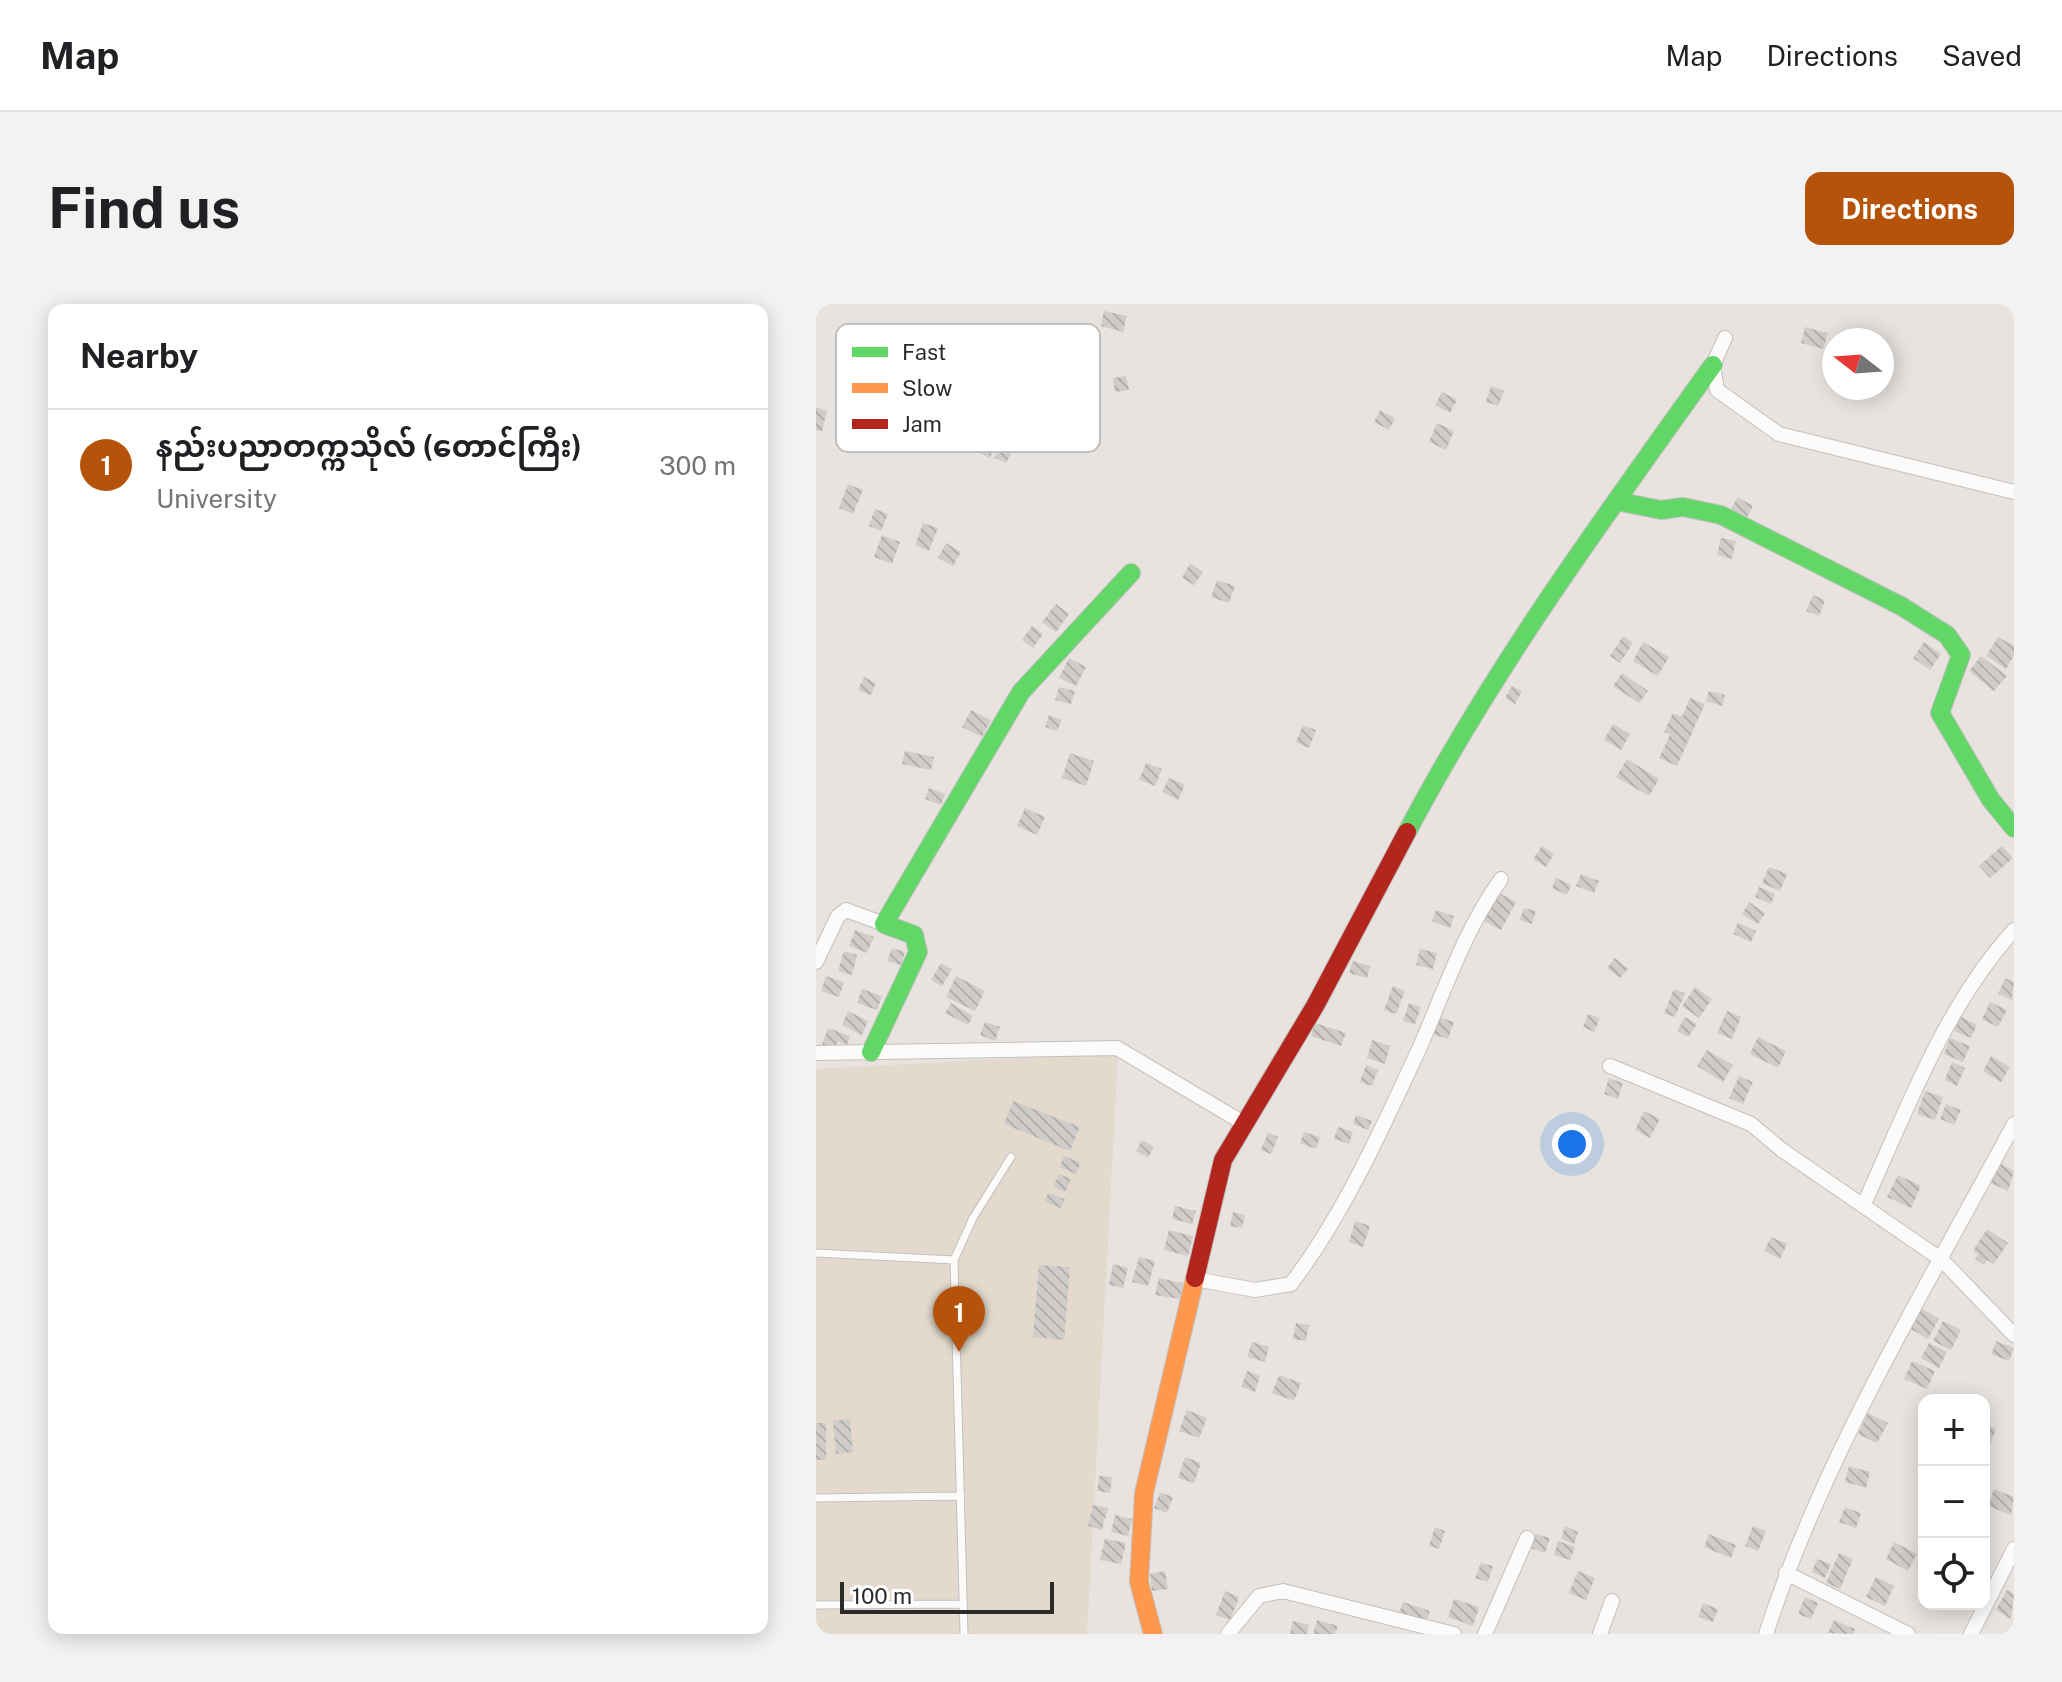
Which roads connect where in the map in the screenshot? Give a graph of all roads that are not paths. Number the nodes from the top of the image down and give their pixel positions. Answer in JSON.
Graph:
{"nodes":[{"id":1,"x":1725,"y":338,"type":"dead end"},
{"id":2,"x":1713,"y":365,"type":"junction"},
{"id":3,"x":2014,"y":492,"type":"edge"},
{"id":4,"x":1616,"y":501,"type":"junction"},
{"id":5,"x":1131,"y":573,"type":"dead end"},
{"id":6,"x":2014,"y":828,"type":"edge"},
{"id":7,"x":1501,"y":879,"type":"dead end"},
{"id":8,"x":884,"y":924,"type":"junction"},
{"id":9,"x":2014,"y":930,"type":"edge"},
{"id":10,"x":816,"y":962,"type":"edge"},
{"id":11,"x":871,"y":1052,"type":"junction"},
{"id":12,"x":816,"y":1053,"type":"edge"},
{"id":13,"x":1610,"y":1066,"type":"dead end"},
{"id":14,"x":1245,"y":1124,"type":"junction"},
{"id":15,"x":2014,"y":1124,"type":"edge"},
{"id":16,"x":2009,"y":1147,"type":"edge"},
{"id":17,"x":1011,"y":1157,"type":"dead end"},
{"id":18,"x":1863,"y":1206,"type":"junction"},
{"id":19,"x":816,"y":1253,"type":"edge"},
{"id":20,"x":954,"y":1260,"type":"junction"},
{"id":21,"x":1942,"y":1260,"type":"junction"},
{"id":22,"x":1195,"y":1279,"type":"junction"},
{"id":23,"x":2014,"y":1335,"type":"edge"},
{"id":24,"x":961,"y":1496,"type":"junction"},
{"id":25,"x":816,"y":1498,"type":"edge"},
{"id":26,"x":1527,"y":1538,"type":"dead end"},
{"id":27,"x":2014,"y":1549,"type":"edge"},
{"id":28,"x":1786,"y":1573,"type":"junction"},
{"id":29,"x":1612,"y":1601,"type":"dead end"},
{"id":30,"x":963,"y":1604,"type":"junction"},
{"id":31,"x":816,"y":1605,"type":"edge"},
{"id":32,"x":964,"y":1634,"type":"edge"},
{"id":33,"x":1153,"y":1634,"type":"edge"},
{"id":34,"x":1228,"y":1634,"type":"edge"},
{"id":35,"x":1454,"y":1634,"type":"edge"},
{"id":36,"x":1485,"y":1634,"type":"edge"},
{"id":37,"x":1600,"y":1634,"type":"edge"},
{"id":38,"x":1766,"y":1634,"type":"edge"},
{"id":39,"x":1908,"y":1634,"type":"edge"},
{"id":40,"x":1971,"y":1634,"type":"edge"}],
"edges":[{"from":1,"to":2,"type":"street"},
{"from":2,"to":3,"type":"street"},
{"from":2,"to":4,"type":"street"},
{"from":4,"to":6,"type":"street"},
{"from":4,"to":14,"type":"street"},
{"from":5,"to":8,"type":"street"},
{"from":7,"to":22,"type":"street"},
{"from":8,"to":10,"type":"street"},
{"from":8,"to":11,"type":"street"},
{"from":9,"to":18,"type":"street"},
{"from":11,"to":12,"type":"street"},
{"from":11,"to":14,"type":"street"},
{"from":13,"to":18,"type":"street"},
{"from":14,"to":22,"type":"street"},
{"from":15,"to":16,"type":"street"},
{"from":16,"to":21,"type":"street"},
{"from":17,"to":20,"type":"lane"},
{"from":18,"to":21,"type":"street"},
{"from":19,"to":20,"type":"lane"},
{"from":20,"to":24,"type":"lane"},
{"from":21,"to":23,"type":"street"},
{"from":21,"to":28,"type":"street"},
{"from":22,"to":33,"type":"street"},
{"from":24,"to":25,"type":"lane"},
{"from":24,"to":30,"type":"lane"},
{"from":26,"to":36,"type":"street"},
{"from":27,"to":40,"type":"street"},
{"from":28,"to":38,"type":"street"},
{"from":28,"to":39,"type":"street"},
{"from":29,"to":37,"type":"street"},
{"from":30,"to":31,"type":"lane"},
{"from":30,"to":32,"type":"lane"},
{"from":34,"to":35,"type":"street"}]}
